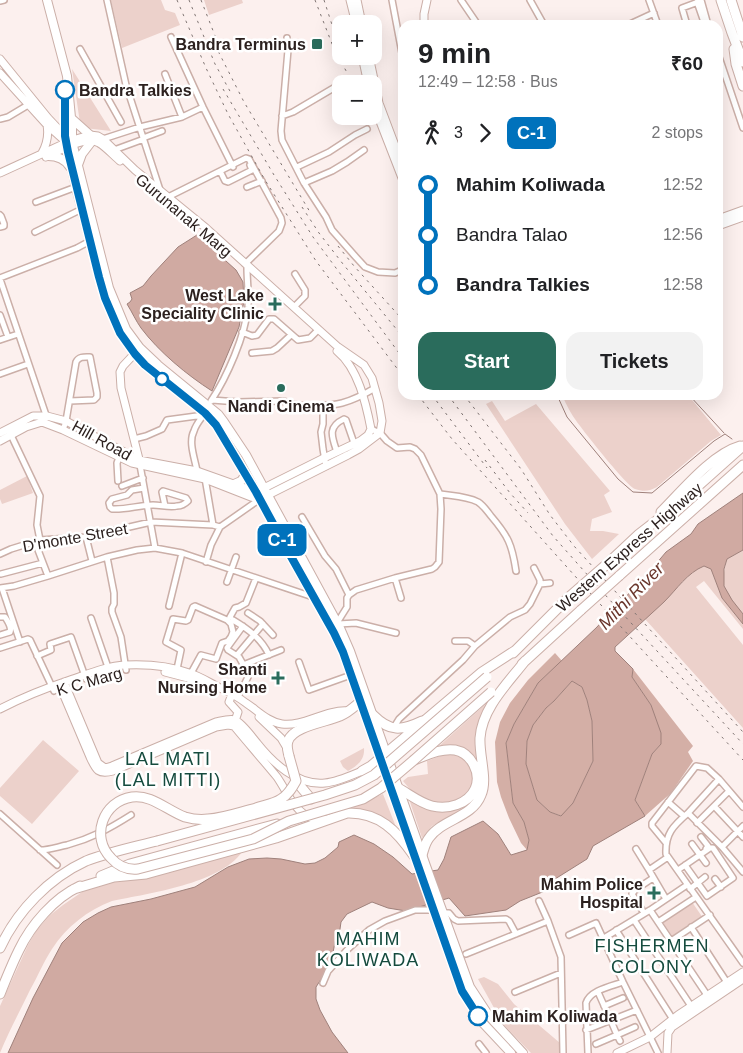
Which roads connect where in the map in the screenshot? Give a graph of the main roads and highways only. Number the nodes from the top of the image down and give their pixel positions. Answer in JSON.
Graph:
{"nodes":[{"id":1,"x":41,"y":0,"type":"edge"},
{"id":2,"x":47,"y":0,"type":"edge"},
{"id":3,"x":350,"y":0,"type":"edge"},
{"id":4,"x":357,"y":0,"type":"edge"},
{"id":5,"x":427,"y":0,"type":"edge"},
{"id":6,"x":721,"y":0,"type":"edge"},
{"id":7,"x":731,"y":0,"type":"edge"},
{"id":8,"x":354,"y":15,"type":"edge"},
{"id":9,"x":360,"y":15,"type":"edge"},
{"id":10,"x":424,"y":20,"type":"edge"},
{"id":11,"x":740,"y":34,"type":"edge"},
{"id":12,"x":0,"y":59,"type":"edge"},
{"id":13,"x":62,"y":62,"type":"junction"},
{"id":14,"x":743,"y":62,"type":"edge"},
{"id":15,"x":371,"y":65,"type":"edge"},
{"id":16,"x":0,"y":73,"type":"edge"},
{"id":17,"x":743,"y":86,"type":"edge"},
{"id":18,"x":71,"y":118,"type":"junction"},
{"id":19,"x":46,"y":125,"type":"junction"},
{"id":20,"x":381,"y":125,"type":"edge"},
{"id":21,"x":91,"y":138,"type":"junction"},
{"id":22,"x":68,"y":142,"type":"junction"},
{"id":23,"x":398,"y":153,"type":"edge"},
{"id":24,"x":45,"y":155,"type":"junction"},
{"id":25,"x":75,"y":168,"type":"junction"},
{"id":26,"x":398,"y":168,"type":"edge"},
{"id":27,"x":0,"y":175,"type":"edge"},
{"id":28,"x":743,"y":210,"type":"edge"},
{"id":29,"x":723,"y":217,"type":"edge"},
{"id":30,"x":743,"y":217,"type":"edge"},
{"id":31,"x":723,"y":224,"type":"edge"},
{"id":32,"x":210,"y":233,"type":"junction"},
{"id":33,"x":247,"y":266,"type":"junction"},
{"id":34,"x":138,"y":351,"type":"junction"},
{"id":35,"x":207,"y":408,"type":"junction"},
{"id":36,"x":47,"y":420,"type":"junction"},
{"id":37,"x":10,"y":432,"type":"junction"},
{"id":38,"x":0,"y":433,"type":"edge"},
{"id":39,"x":0,"y":441,"type":"edge"},
{"id":40,"x":357,"y":446,"type":"junction"},
{"id":41,"x":743,"y":446,"type":"edge"},
{"id":42,"x":121,"y":454,"type":"junction"},
{"id":43,"x":139,"y":462,"type":"junction"},
{"id":44,"x":743,"y":465,"type":"edge"},
{"id":45,"x":743,"y":471,"type":"edge"},
{"id":46,"x":246,"y":474,"type":"junction"},
{"id":47,"x":205,"y":477,"type":"junction"},
{"id":48,"x":726,"y":480,"type":"junction"},
{"id":49,"x":234,"y":484,"type":"junction"},
{"id":50,"x":262,"y":493,"type":"junction"},
{"id":51,"x":284,"y":526,"type":"junction"},
{"id":52,"x":276,"y":530,"type":"junction"},
{"id":53,"x":639,"y":534,"type":"junction"},
{"id":54,"x":516,"y":650,"type":"junction"},
{"id":55,"x":526,"y":660,"type":"junction"},
{"id":56,"x":59,"y":686,"type":"junction"},
{"id":57,"x":234,"y":698,"type":"junction"},
{"id":58,"x":360,"y":702,"type":"junction"},
{"id":59,"x":0,"y":708,"type":"edge"},
{"id":60,"x":348,"y":711,"type":"junction"},
{"id":61,"x":0,"y":713,"type":"edge"},
{"id":62,"x":373,"y":715,"type":"junction"},
{"id":63,"x":430,"y":718,"type":"junction"},
{"id":64,"x":235,"y":723,"type":"junction"},
{"id":65,"x":376,"y":748,"type":"junction"},
{"id":66,"x":288,"y":752,"type":"junction"},
{"id":67,"x":383,"y":756,"type":"junction"},
{"id":68,"x":267,"y":760,"type":"junction"},
{"id":69,"x":414,"y":760,"type":"junction"},
{"id":70,"x":286,"y":771,"type":"junction"},
{"id":71,"x":362,"y":771,"type":"junction"},
{"id":72,"x":279,"y":780,"type":"junction"},
{"id":73,"x":296,"y":781,"type":"junction"},
{"id":74,"x":398,"y":788,"type":"junction"},
{"id":75,"x":311,"y":799,"type":"junction"},
{"id":76,"x":331,"y":818,"type":"junction"},
{"id":77,"x":289,"y":821,"type":"junction"},
{"id":78,"x":418,"y":856,"type":"junction"},
{"id":79,"x":74,"y":889,"type":"junction"},
{"id":80,"x":442,"y":919,"type":"junction"},
{"id":81,"x":0,"y":948,"type":"edge"},
{"id":82,"x":743,"y":972,"type":"edge"},
{"id":83,"x":743,"y":979,"type":"edge"},
{"id":84,"x":728,"y":985,"type":"junction"},
{"id":85,"x":0,"y":994,"type":"edge"},
{"id":86,"x":709,"y":998,"type":"junction"},
{"id":87,"x":674,"y":1022,"type":"junction"},
{"id":88,"x":511,"y":1053,"type":"edge"},
{"id":89,"x":523,"y":1053,"type":"edge"},
{"id":90,"x":617,"y":1053,"type":"edge"},
{"id":91,"x":667,"y":1053,"type":"edge"}],
"edges":[{"from":1,"to":13,"type":"main road"},
{"from":2,"to":13,"type":"main road"},
{"from":3,"to":8,"type":"main road"},
{"from":4,"to":9,"type":"main road"},
{"from":5,"to":10,"type":"main road"},
{"from":6,"to":11,"type":"highway"},
{"from":7,"to":11,"type":"highway"},
{"from":11,"to":14,"type":"highway"},
{"from":11,"to":17,"type":"highway"},
{"from":12,"to":22,"type":"main road"},
{"from":13,"to":18,"type":"main road"},
{"from":13,"to":22,"type":"main road"},
{"from":15,"to":23,"type":"main road"},
{"from":16,"to":19,"type":"main road"},
{"from":18,"to":21,"type":"main road"},
{"from":18,"to":22,"type":"main road"},
{"from":19,"to":22,"type":"main road"},
{"from":19,"to":24,"type":"main road"},
{"from":20,"to":26,"type":"main road"},
{"from":21,"to":22,"type":"main road"},
{"from":21,"to":25,"type":"main road"},
{"from":21,"to":32,"type":"main road","name":"Gurunanak Marg"},
{"from":21,"to":32,"type":"main road","name":"Gurunanak Marg"},
{"from":22,"to":24,"type":"main road"},
{"from":22,"to":25,"type":"main road"},
{"from":24,"to":25,"type":"main road"},
{"from":24,"to":27,"type":"main road"},
{"from":25,"to":34,"type":"main road"},
{"from":25,"to":34,"type":"main road"},
{"from":28,"to":29,"type":"main road"},
{"from":30,"to":31,"type":"main road"},
{"from":32,"to":33,"type":"main road","name":"Gurunanak Marg"},
{"from":33,"to":40,"type":"main road","name":"Gurunanak Marg"},
{"from":33,"to":40,"type":"main road"},
{"from":34,"to":35,"type":"main road"},
{"from":34,"to":43,"type":"main road"},
{"from":35,"to":46,"type":"main road"},
{"from":35,"to":50,"type":"main road"},
{"from":36,"to":37,"type":"main road","name":"Hill Road"},
{"from":36,"to":42,"type":"main road","name":"Hill Road"},
{"from":36,"to":42,"type":"main road","name":"Hill Road"},
{"from":37,"to":38,"type":"main road","name":"Hill Road"},
{"from":37,"to":39,"type":"main road","name":"Hill Road"},
{"from":40,"to":50,"type":"main road"},
{"from":40,"to":50,"type":"main road"},
{"from":41,"to":53,"type":"highway","name":"Western Express Highway"},
{"from":41,"to":53,"type":"highway"},
{"from":42,"to":43,"type":"main road","name":"Hill Road"},
{"from":43,"to":47,"type":"main road","name":"Hill Road"},
{"from":43,"to":47,"type":"main road","name":"Hill Road"},
{"from":44,"to":48,"type":"highway","name":"Western Express Highway"},
{"from":45,"to":48,"type":"highway"},
{"from":46,"to":49,"type":"main road"},
{"from":46,"to":50,"type":"main road"},
{"from":47,"to":49,"type":"main road","name":"Hill Road"},
{"from":47,"to":50,"type":"main road","name":"Hill Road"},
{"from":48,"to":55,"type":"highway","name":"Western Express Highway","bridge":true},
{"from":49,"to":50,"type":"main road","name":"Hill Road"},
{"from":50,"to":51,"type":"main road"},
{"from":50,"to":52,"type":"main road"},
{"from":51,"to":52,"type":"main road"},
{"from":51,"to":62,"type":"main road"},
{"from":52,"to":58,"type":"main road"},
{"from":53,"to":54,"type":"highway","name":"Western Express Highway","bridge":true},
{"from":54,"to":63,"type":"highway"},
{"from":54,"to":75,"type":"highway","bridge":true},
{"from":55,"to":69,"type":"highway","bridge":true},
{"from":55,"to":78,"type":"highway"},
{"from":56,"to":57,"type":"main road","name":"K C Marg"},
{"from":56,"to":59,"type":"main road","name":"K C Marg"},
{"from":56,"to":61,"type":"main road","name":"K C Marg"},
{"from":56,"to":64,"type":"main road"},
{"from":57,"to":60,"type":"main road"},
{"from":57,"to":64,"type":"main road"},
{"from":57,"to":66,"type":"main road"},
{"from":58,"to":60,"type":"highway"},
{"from":58,"to":65,"type":"main road"},
{"from":60,"to":66,"type":"highway"},
{"from":62,"to":63,"type":"highway"},
{"from":62,"to":67,"type":"main road"},
{"from":63,"to":67,"type":"highway"},
{"from":64,"to":68,"type":"main road"},
{"from":65,"to":67,"type":"main road"},
{"from":65,"to":71,"type":"main road"},
{"from":66,"to":73,"type":"highway","bridge":true},
{"from":67,"to":71,"type":"highway"},
{"from":67,"to":74,"type":"main road"},
{"from":67,"to":78,"type":"main road"},
{"from":68,"to":70,"type":"main road"},
{"from":68,"to":72,"type":"main road"},
{"from":69,"to":74,"type":"highway"},
{"from":69,"to":77,"type":"highway","bridge":true},
{"from":70,"to":71,"type":"main road"},
{"from":70,"to":72,"type":"main road"},
{"from":72,"to":76,"type":"main road"},
{"from":73,"to":75,"type":"highway"},
{"from":73,"to":77,"type":"highway","bridge":true},
{"from":74,"to":78,"type":"main road"},
{"from":75,"to":81,"type":"highway","bridge":true},
{"from":76,"to":78,"type":"highway"},
{"from":76,"to":79,"type":"highway"},
{"from":77,"to":79,"type":"highway","bridge":true},
{"from":78,"to":80,"type":"main road"},
{"from":79,"to":85,"type":"highway"},
{"from":80,"to":88,"type":"main road"},
{"from":80,"to":89,"type":"main road"},
{"from":82,"to":84,"type":"main road"},
{"from":83,"to":84,"type":"main road"},
{"from":84,"to":86,"type":"main road"},
{"from":86,"to":87,"type":"main road"},
{"from":86,"to":87,"type":"main road"},
{"from":87,"to":90,"type":"main road"},
{"from":87,"to":91,"type":"main road"}]}
